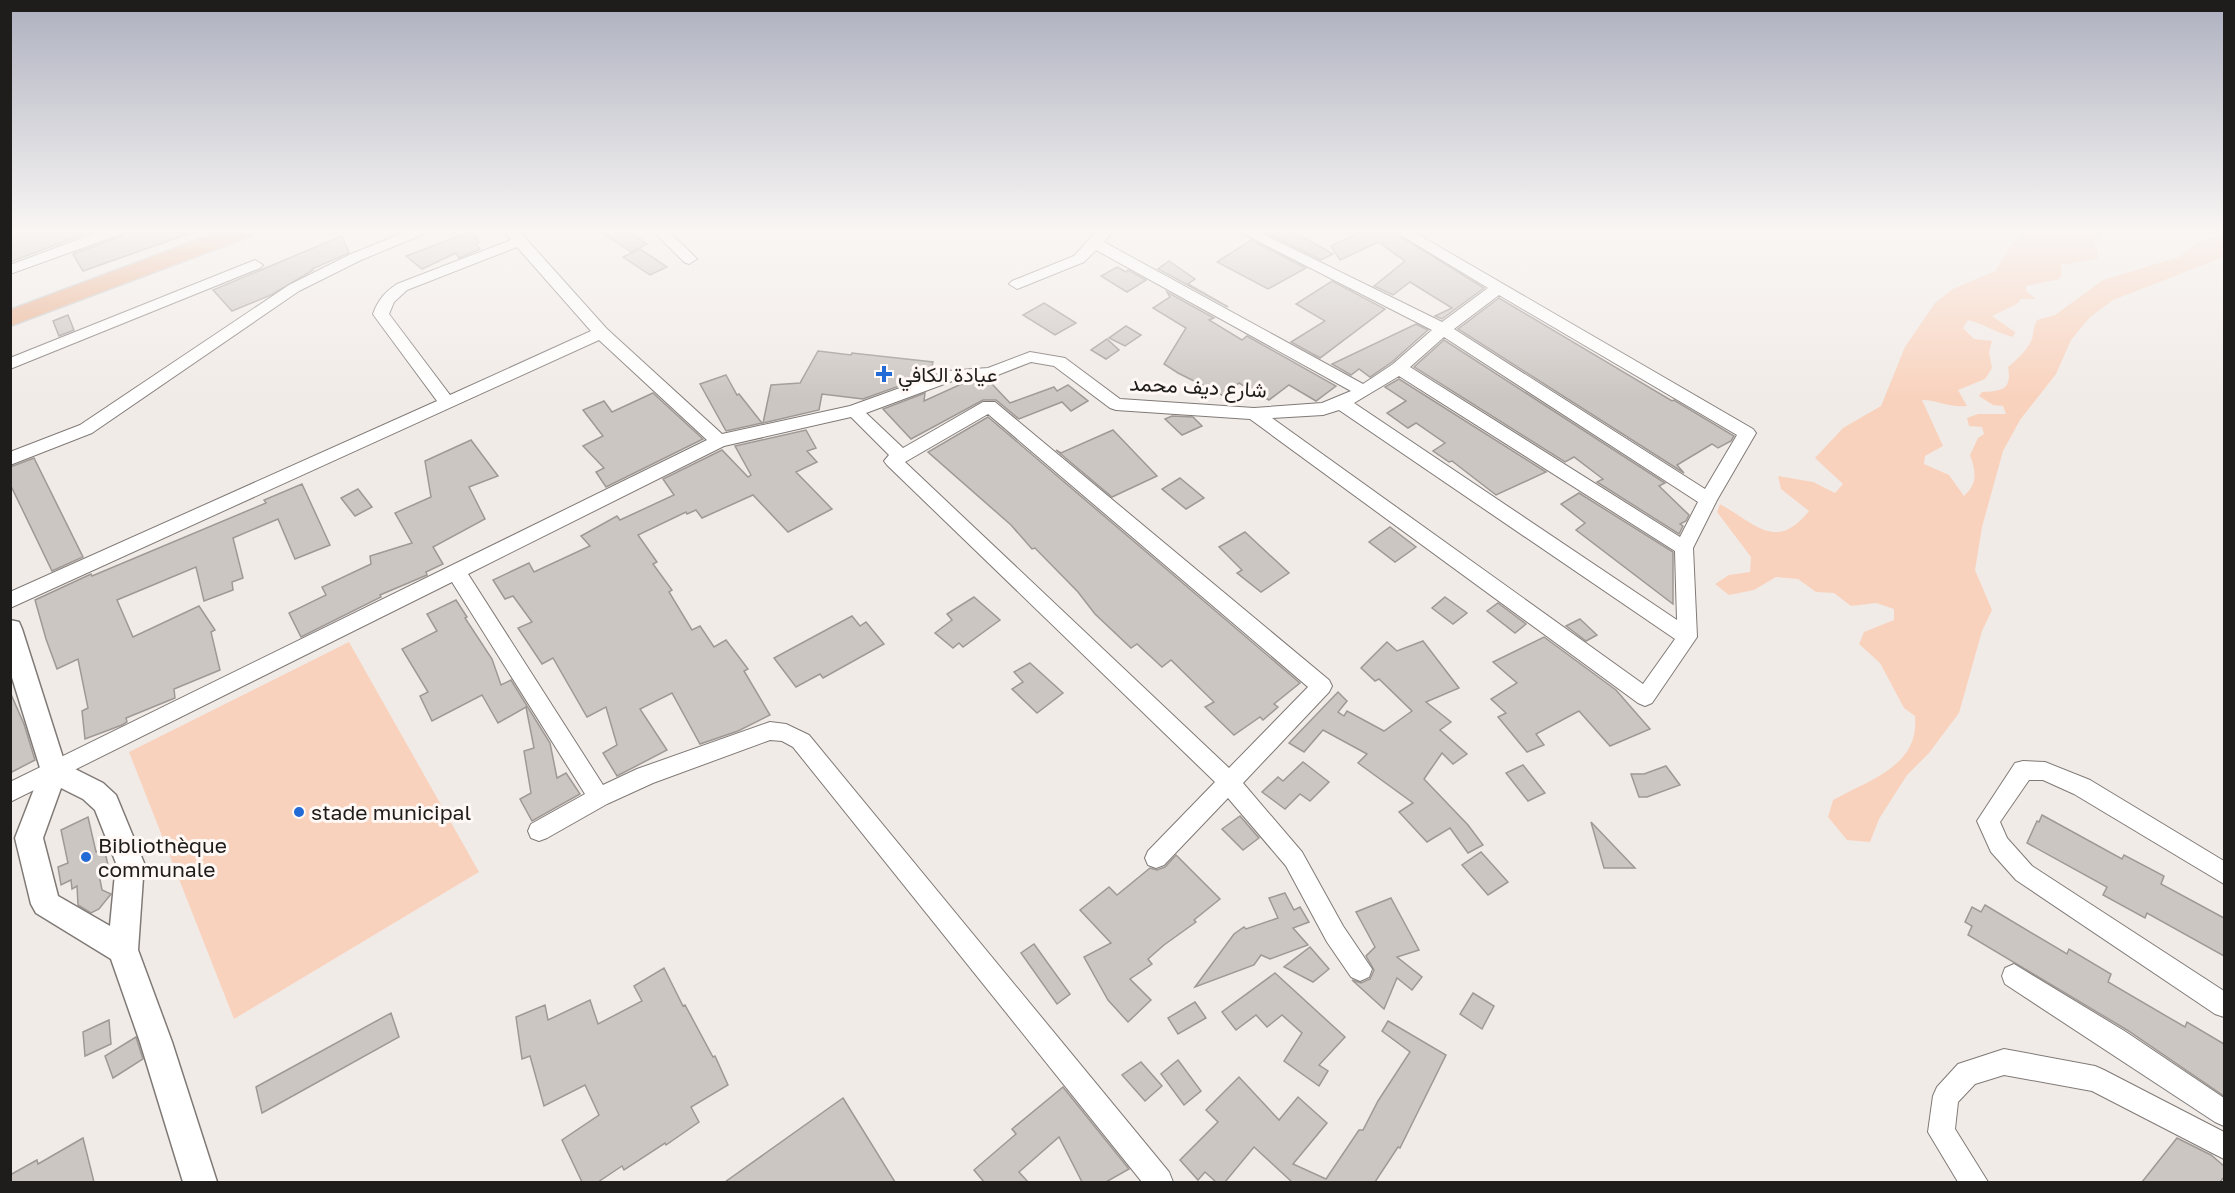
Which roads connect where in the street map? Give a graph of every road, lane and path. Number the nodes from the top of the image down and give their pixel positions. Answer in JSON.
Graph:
{"nodes":[{"id":1,"x":75,"y":287,"type":"edge"},
{"id":2,"x":96,"y":287,"type":"edge"},
{"id":3,"x":201,"y":287,"type":"edge"},
{"id":4,"x":297,"y":287,"type":"edge"},
{"id":5,"x":403,"y":287,"type":"edge"},
{"id":6,"x":559,"y":287,"type":"edge"},
{"id":7,"x":1174,"y":287,"type":"edge"},
{"id":8,"x":1357,"y":287,"type":"edge"},
{"id":9,"x":1499,"y":287,"type":"joint"},
{"id":10,"x":10,"y":311,"type":"edge"},
{"id":11,"x":10,"y":319,"type":"edge"},
{"id":12,"x":1443,"y":329,"type":"junction"},
{"id":13,"x":601,"y":333,"type":"junction"},
{"id":14,"x":10,"y":364,"type":"edge"},
{"id":15,"x":1399,"y":368,"type":"junction"},
{"id":16,"x":1364,"y":391,"type":"junction"},
{"id":17,"x":447,"y":402,"type":"junction"},
{"id":18,"x":1341,"y":403,"type":"junction"},
{"id":19,"x":854,"y":411,"type":"junction"},
{"id":20,"x":1254,"y":414,"type":"junction"},
{"id":21,"x":719,"y":441,"type":"junction"},
{"id":22,"x":901,"y":456,"type":"junction"},
{"id":23,"x":10,"y":459,"type":"edge"},
{"id":24,"x":1708,"y":500,"type":"junction"},
{"id":25,"x":1684,"y":548,"type":"junction"},
{"id":26,"x":456,"y":572,"type":"junction"},
{"id":27,"x":10,"y":601,"type":"edge"},
{"id":28,"x":10,"y":629,"type":"edge"},
{"id":29,"x":1687,"y":637,"type":"junction"},
{"id":30,"x":54,"y":771,"type":"junction"},
{"id":31,"x":1229,"y":783,"type":"junction"},
{"id":32,"x":10,"y":793,"type":"edge"},
{"id":33,"x":599,"y":797,"type":"junction"},
{"id":34,"x":539,"y":831,"type":"dead end"},
{"id":35,"x":1156,"y":858,"type":"dead end"},
{"id":36,"x":2224,"y":873,"type":"edge"},
{"id":37,"x":123,"y":950,"type":"junction"},
{"id":38,"x":1360,"y":969,"type":"dead end"},
{"id":39,"x":2014,"y":976,"type":"dead end"},
{"id":40,"x":2224,"y":1005,"type":"edge"},
{"id":41,"x":2224,"y":1113,"type":"edge"},
{"id":42,"x":2224,"y":1146,"type":"edge"},
{"id":43,"x":200,"y":1182,"type":"edge"},
{"id":44,"x":1160,"y":1182,"type":"edge"},
{"id":45,"x":1974,"y":1182,"type":"edge"}],
"edges":[{"from":1,"to":10,"type":"main road"},
{"from":2,"to":11,"type":"main road"},
{"from":3,"to":14,"type":"street"},
{"from":4,"to":23,"type":"street"},
{"from":5,"to":17,"type":"street"},
{"from":6,"to":13,"type":"street"},
{"from":7,"to":16,"type":"street"},
{"from":8,"to":12,"type":"street"},
{"from":9,"to":12,"type":"street","name":"شارع ديف محمد"},
{"from":9,"to":24,"type":"street"},
{"from":12,"to":15,"type":"street","name":"شارع ديف محمد"},
{"from":12,"to":24,"type":"street"},
{"from":13,"to":17,"type":"street"},
{"from":13,"to":21,"type":"street"},
{"from":15,"to":16,"type":"street","name":"شارع ديف محمد"},
{"from":15,"to":25,"type":"street"},
{"from":16,"to":18,"type":"street","name":"شارع ديف محمد"},
{"from":17,"to":27,"type":"street"},
{"from":18,"to":20,"type":"street","name":"شارع ديف محمد"},
{"from":18,"to":29,"type":"street"},
{"from":19,"to":20,"type":"street","name":"شارع ديف محمد"},
{"from":19,"to":21,"type":"street","name":"شارع ديف محمد"},
{"from":19,"to":22,"type":"street"},
{"from":20,"to":29,"type":"street"},
{"from":21,"to":26,"type":"street","name":"شارع ديف محمد"},
{"from":22,"to":31,"type":"street"},
{"from":22,"to":31,"type":"street"},
{"from":24,"to":25,"type":"street"},
{"from":25,"to":29,"type":"street"},
{"from":26,"to":30,"type":"street","name":"شارع ديف محمد"},
{"from":26,"to":33,"type":"street"},
{"from":28,"to":30,"type":"street"},
{"from":30,"to":32,"type":"street","name":"شارع ديف محمد"},
{"from":30,"to":37,"type":"street"},
{"from":30,"to":37,"type":"street"},
{"from":31,"to":35,"type":"street"},
{"from":31,"to":38,"type":"street"},
{"from":33,"to":34,"type":"street"},
{"from":33,"to":44,"type":"street"},
{"from":36,"to":40,"type":"street"},
{"from":37,"to":43,"type":"street"},
{"from":39,"to":41,"type":"street"},
{"from":42,"to":45,"type":"street"}]}
